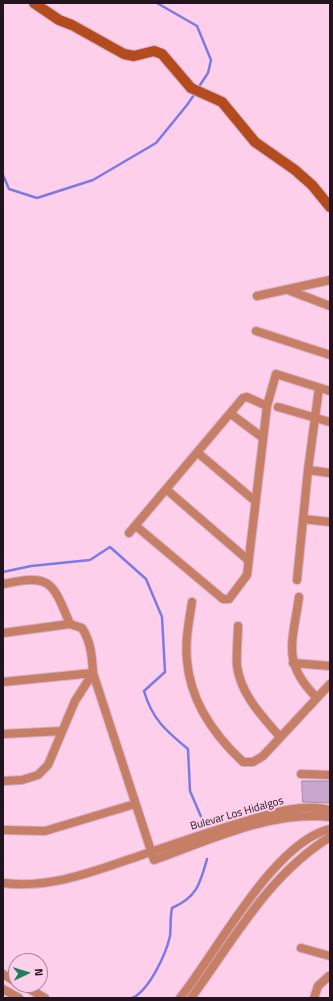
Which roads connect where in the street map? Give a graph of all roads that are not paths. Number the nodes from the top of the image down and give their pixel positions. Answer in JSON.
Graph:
{"nodes":[{"id":1,"x":34,"y":3,"type":"edge"},
{"id":2,"x":330,"y":207,"type":"edge"},
{"id":3,"x":330,"y":280,"type":"edge"},
{"id":4,"x":287,"y":290,"type":"junction"},
{"id":5,"x":257,"y":296,"type":"dead end"},
{"id":6,"x":330,"y":306,"type":"edge"},
{"id":7,"x":256,"y":331,"type":"dead end"},
{"id":8,"x":330,"y":355,"type":"edge"},
{"id":9,"x":319,"y":388,"type":"junction"},
{"id":10,"x":330,"y":391,"type":"edge"},
{"id":11,"x":267,"y":406,"type":"junction"},
{"id":12,"x":278,"y":407,"type":"dead end"},
{"id":13,"x":231,"y":414,"type":"junction"},
{"id":14,"x":314,"y":419,"type":"junction"},
{"id":15,"x":330,"y":422,"type":"edge"},
{"id":16,"x":263,"y":438,"type":"junction"},
{"id":17,"x":198,"y":452,"type":"junction"},
{"id":18,"x":308,"y":470,"type":"junction"},
{"id":19,"x":330,"y":473,"type":"edge"},
{"id":20,"x":167,"y":490,"type":"junction"},
{"id":21,"x":256,"y":500,"type":"junction"},
{"id":22,"x":303,"y":519,"type":"junction"},
{"id":23,"x":330,"y":522,"type":"edge"},
{"id":24,"x":136,"y":526,"type":"junction"},
{"id":25,"x":129,"y":533,"type":"dead end"},
{"id":26,"x":248,"y":560,"type":"junction"},
{"id":27,"x":297,"y":580,"type":"dead end"},
{"id":28,"x":3,"y":584,"type":"edge"},
{"id":29,"x":299,"y":597,"type":"dead end"},
{"id":30,"x":192,"y":602,"type":"dead end"},
{"id":31,"x":70,"y":624,"type":"junction"},
{"id":32,"x":238,"y":626,"type":"dead end"},
{"id":33,"x":3,"y":633,"type":"edge"},
{"id":34,"x":293,"y":663,"type":"junction"},
{"id":35,"x":330,"y":666,"type":"edge"},
{"id":36,"x":93,"y":673,"type":"junction"},
{"id":37,"x":3,"y":682,"type":"edge"},
{"id":38,"x":330,"y":684,"type":"edge"},
{"id":39,"x":316,"y":697,"type":"junction"},
{"id":40,"x":62,"y":731,"type":"junction"},
{"id":41,"x":3,"y":734,"type":"edge"},
{"id":42,"x":280,"y":737,"type":"junction"},
{"id":43,"x":302,"y":774,"type":"dead end"},
{"id":44,"x":330,"y":775,"type":"edge"},
{"id":45,"x":3,"y":781,"type":"edge"},
{"id":46,"x":135,"y":804,"type":"junction"},
{"id":47,"x":330,"y":810,"type":"edge"},
{"id":48,"x":330,"y":817,"type":"edge"},
{"id":49,"x":330,"y":829,"type":"edge"},
{"id":50,"x":3,"y":830,"type":"edge"},
{"id":51,"x":330,"y":837,"type":"edge"},
{"id":52,"x":151,"y":852,"type":"junction"},
{"id":53,"x":3,"y":883,"type":"edge"},
{"id":54,"x":302,"y":948,"type":"dead end"},
{"id":55,"x":330,"y":956,"type":"edge"},
{"id":56,"x":330,"y":976,"type":"edge"},
{"id":57,"x":3,"y":989,"type":"edge"},
{"id":58,"x":19,"y":998,"type":"edge"},
{"id":59,"x":180,"y":998,"type":"edge"},
{"id":60,"x":191,"y":998,"type":"edge"},
{"id":61,"x":314,"y":998,"type":"edge"}],
"edges":[{"from":1,"to":2,"type":"street"},
{"from":3,"to":4,"type":"street"},
{"from":4,"to":5,"type":"street"},
{"from":4,"to":6,"type":"street"},
{"from":7,"to":8,"type":"street"},
{"from":9,"to":10,"type":"street"},
{"from":9,"to":11,"type":"street"},
{"from":9,"to":14,"type":"street"},
{"from":11,"to":13,"type":"street"},
{"from":11,"to":16,"type":"street"},
{"from":12,"to":14,"type":"street"},
{"from":13,"to":16,"type":"street"},
{"from":13,"to":17,"type":"street"},
{"from":14,"to":15,"type":"street"},
{"from":14,"to":18,"type":"street"},
{"from":16,"to":21,"type":"street"},
{"from":17,"to":20,"type":"street"},
{"from":17,"to":21,"type":"street"},
{"from":18,"to":19,"type":"street"},
{"from":18,"to":22,"type":"street"},
{"from":20,"to":24,"type":"street"},
{"from":20,"to":26,"type":"street"},
{"from":21,"to":26,"type":"street"},
{"from":22,"to":23,"type":"street"},
{"from":22,"to":27,"type":"street"},
{"from":24,"to":25,"type":"street"},
{"from":24,"to":26,"type":"street"},
{"from":28,"to":31,"type":"street"},
{"from":29,"to":34,"type":"street"},
{"from":30,"to":42,"type":"street"},
{"from":31,"to":33,"type":"street"},
{"from":31,"to":36,"type":"street"},
{"from":32,"to":42,"type":"street"},
{"from":34,"to":35,"type":"street"},
{"from":34,"to":39,"type":"street"},
{"from":36,"to":37,"type":"street"},
{"from":36,"to":40,"type":"street"},
{"from":36,"to":46,"type":"street"},
{"from":38,"to":39,"type":"street"},
{"from":39,"to":42,"type":"street"},
{"from":40,"to":41,"type":"street"},
{"from":40,"to":45,"type":"street"},
{"from":43,"to":44,"type":"street"},
{"from":46,"to":50,"type":"street"},
{"from":46,"to":52,"type":"street"},
{"from":47,"to":52,"type":"street","name":"Bulevar Los Hidalgos"},
{"from":48,"to":52,"type":"street","name":"Bulevar Los Hidalgos"},
{"from":49,"to":59,"type":"street"},
{"from":51,"to":60,"type":"street"},
{"from":52,"to":53,"type":"street","name":"Bulevar Los Hidalgos"},
{"from":54,"to":55,"type":"street"},
{"from":56,"to":61,"type":"street"},
{"from":57,"to":58,"type":"street"}]}
